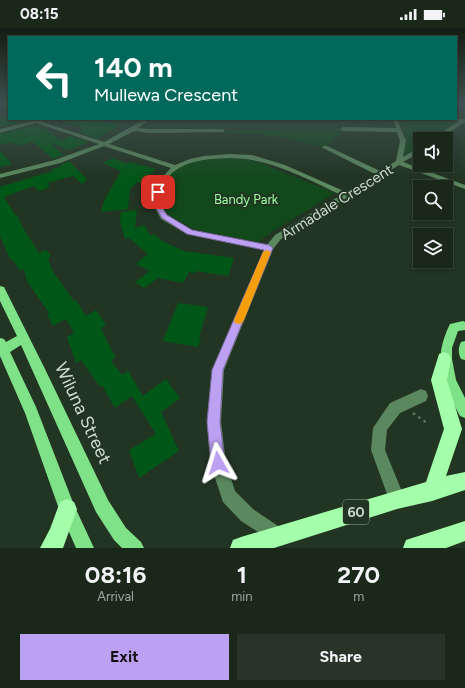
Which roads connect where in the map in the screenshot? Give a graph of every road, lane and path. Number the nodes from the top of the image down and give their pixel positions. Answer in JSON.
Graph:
{"nodes":[{"id":1,"x":60,"y":129,"type":"edge"},
{"id":2,"x":134,"y":129,"type":"edge"},
{"id":3,"x":136,"y":129,"type":"edge"},
{"id":4,"x":358,"y":129,"type":"edge"},
{"id":5,"x":400,"y":130,"type":"joint"},
{"id":6,"x":222,"y":131,"type":"dead end"},
{"id":7,"x":104,"y":143,"type":"junction"},
{"id":8,"x":326,"y":147,"type":"dead end"},
{"id":9,"x":413,"y":154,"type":"edge"},
{"id":10,"x":399,"y":163,"type":"junction"},
{"id":11,"x":175,"y":167,"type":"junction"},
{"id":12,"x":381,"y":174,"type":"junction"},
{"id":13,"x":0,"y":176,"type":"edge"},
{"id":14,"x":465,"y":187,"type":"edge"},
{"id":15,"x":346,"y":194,"type":"junction"},
{"id":16,"x":269,"y":248,"type":"junction"},
{"id":17,"x":0,"y":290,"type":"edge"},
{"id":18,"x":464,"y":326,"type":"edge"},
{"id":19,"x":24,"y":338,"type":"junction"},
{"id":20,"x":2,"y":346,"type":"edge"},
{"id":21,"x":444,"y":359,"type":"junction"},
{"id":22,"x":421,"y":396,"type":"dead end"},
{"id":23,"x":403,"y":404,"type":"junction"},
{"id":24,"x":465,"y":410,"type":"edge"},
{"id":25,"x":427,"y":423,"type":"dead end"},
{"id":26,"x":465,"y":481,"type":"edge"},
{"id":27,"x":432,"y":491,"type":"junction"},
{"id":28,"x":398,"y":499,"type":"junction"},
{"id":29,"x":67,"y":509,"type":"junction"},
{"id":30,"x":465,"y":531,"type":"edge"},
{"id":31,"x":278,"y":536,"type":"junction"},
{"id":32,"x":51,"y":548,"type":"edge"},
{"id":33,"x":85,"y":548,"type":"edge"},
{"id":34,"x":135,"y":548,"type":"edge"},
{"id":35,"x":241,"y":548,"type":"edge"},
{"id":36,"x":414,"y":548,"type":"edge"}],
"edges":[{"from":1,"to":7,"type":"street"},
{"from":2,"to":7,"type":"street"},
{"from":3,"to":6,"type":"street"},
{"from":4,"to":5,"type":"street"},
{"from":5,"to":10,"type":"street","name":"Armadale Crescent"},
{"from":7,"to":11,"type":"street"},
{"from":7,"to":13,"type":"street"},
{"from":8,"to":12,"type":"street"},
{"from":9,"to":10,"type":"street"},
{"from":10,"to":12,"type":"street","name":"Armadale Crescent"},
{"from":10,"to":14,"type":"street"},
{"from":11,"to":15,"type":"street"},
{"from":11,"to":16,"type":"street"},
{"from":12,"to":15,"type":"street","name":"Armadale Crescent"},
{"from":15,"to":16,"type":"street","name":"Armadale Crescent"},
{"from":16,"to":31,"type":"street","name":"Armadale Crescent"},
{"from":17,"to":19,"type":"main road","name":"Wiluna Street"},
{"from":18,"to":21,"type":"main road"},
{"from":19,"to":20,"type":"main road"},
{"from":19,"to":34,"type":"main road","name":"Wiluna Street"},
{"from":20,"to":29,"type":"main road"},
{"from":21,"to":24,"type":"main road"},
{"from":21,"to":27,"type":"highway"},
{"from":22,"to":23,"type":"street"},
{"from":23,"to":25,"type":"path"},
{"from":23,"to":28,"type":"street"},
{"from":26,"to":27,"type":"highway","number":"60"},
{"from":27,"to":28,"type":"highway","number":"60"},
{"from":28,"to":31,"type":"highway","number":"60"},
{"from":29,"to":32,"type":"highway"},
{"from":29,"to":33,"type":"main road"},
{"from":30,"to":36,"type":"highway"},
{"from":31,"to":35,"type":"highway","number":"60"}]}
